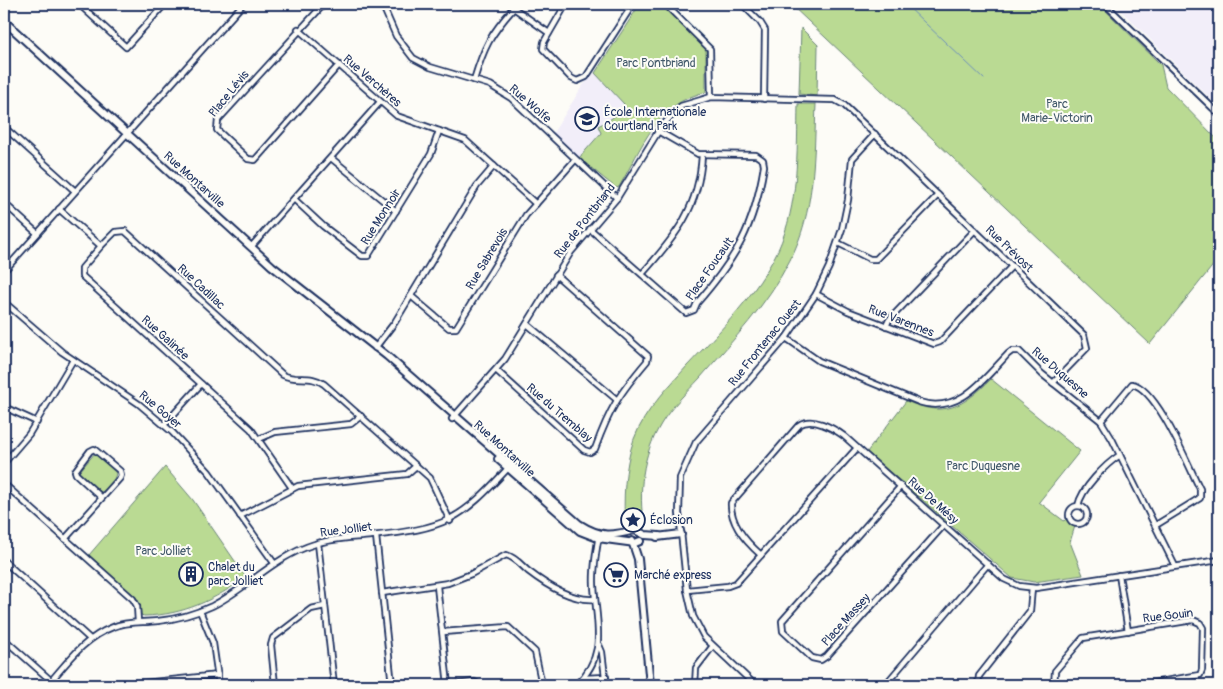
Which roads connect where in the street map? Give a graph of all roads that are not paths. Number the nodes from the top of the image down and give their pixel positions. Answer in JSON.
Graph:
{"nodes":[{"id":1,"x":78,"y":4,"type":"edge"},
{"id":2,"x":165,"y":4,"type":"edge"},
{"id":3,"x":243,"y":4,"type":"edge"},
{"id":4,"x":324,"y":4,"type":"edge"},
{"id":5,"x":382,"y":4,"type":"edge"},
{"id":6,"x":508,"y":4,"type":"edge"},
{"id":7,"x":566,"y":4,"type":"edge"},
{"id":8,"x":633,"y":4,"type":"edge"},
{"id":9,"x":665,"y":4,"type":"edge"},
{"id":10,"x":742,"y":4,"type":"edge"},
{"id":11,"x":1105,"y":4,"type":"edge"},
{"id":12,"x":514,"y":9,"type":"junction"},
{"id":13,"x":4,"y":21,"type":"edge"},
{"id":14,"x":298,"y":29,"type":"junction"},
{"id":15,"x":549,"y":33,"type":"junction"},
{"id":16,"x":339,"y":65,"type":"junction"},
{"id":17,"x":474,"y":80,"type":"junction"},
{"id":18,"x":711,"y":97,"type":"junction"},
{"id":19,"x":764,"y":98,"type":"junction"},
{"id":20,"x":380,"y":102,"type":"junction"},
{"id":21,"x":1219,"y":114,"type":"edge"},
{"id":22,"x":4,"y":126,"type":"edge"},
{"id":23,"x":439,"y":131,"type":"junction"},
{"id":24,"x":658,"y":131,"type":"junction"},
{"id":25,"x":127,"y":134,"type":"junction"},
{"id":26,"x":875,"y":134,"type":"junction"},
{"id":27,"x":702,"y":155,"type":"junction"},
{"id":28,"x":331,"y":158,"type":"junction"},
{"id":29,"x":575,"y":160,"type":"junction"},
{"id":30,"x":494,"y":166,"type":"junction"},
{"id":31,"x":75,"y":191,"type":"junction"},
{"id":32,"x":938,"y":195,"type":"junction"},
{"id":33,"x":617,"y":198,"type":"junction"},
{"id":34,"x":294,"y":200,"type":"junction"},
{"id":35,"x":4,"y":203,"type":"edge"},
{"id":36,"x":536,"y":204,"type":"junction"},
{"id":37,"x":59,"y":209,"type":"junction"},
{"id":38,"x":396,"y":211,"type":"junction"},
{"id":39,"x":590,"y":230,"type":"junction"},
{"id":40,"x":975,"y":230,"type":"junction"},
{"id":41,"x":37,"y":233,"type":"junction"},
{"id":42,"x":838,"y":243,"type":"junction"},
{"id":43,"x":101,"y":246,"type":"junction"},
{"id":44,"x":251,"y":247,"type":"junction"},
{"id":45,"x":1012,"y":266,"type":"junction"},
{"id":46,"x":4,"y":271,"type":"edge"},
{"id":47,"x":556,"y":274,"type":"junction"},
{"id":48,"x":642,"y":274,"type":"junction"},
{"id":49,"x":816,"y":294,"type":"junction"},
{"id":50,"x":411,"y":296,"type":"junction"},
{"id":51,"x":4,"y":302,"type":"edge"},
{"id":52,"x":527,"y":324,"type":"junction"},
{"id":53,"x":886,"y":326,"type":"junction"},
{"id":54,"x":786,"y":338,"type":"junction"},
{"id":55,"x":374,"y":348,"type":"junction"},
{"id":56,"x":73,"y":360,"type":"junction"},
{"id":57,"x":496,"y":370,"type":"junction"},
{"id":58,"x":1053,"y":382,"type":"junction"},
{"id":59,"x":201,"y":384,"type":"junction"},
{"id":60,"x":616,"y":399,"type":"junction"},
{"id":61,"x":4,"y":407,"type":"edge"},
{"id":62,"x":361,"y":416,"type":"junction"},
{"id":63,"x":454,"y":417,"type":"junction"},
{"id":64,"x":1101,"y":421,"type":"junction"},
{"id":65,"x":37,"y":422,"type":"junction"},
{"id":66,"x":164,"y":425,"type":"junction"},
{"id":67,"x":259,"y":439,"type":"junction"},
{"id":68,"x":857,"y":448,"type":"junction"},
{"id":69,"x":1120,"y":455,"type":"junction"},
{"id":70,"x":4,"y":462,"type":"edge"},
{"id":71,"x":416,"y":466,"type":"junction"},
{"id":72,"x":509,"y":467,"type":"junction"},
{"id":73,"x":4,"y":484,"type":"edge"},
{"id":74,"x":901,"y":486,"type":"junction"},
{"id":75,"x":292,"y":488,"type":"junction"},
{"id":76,"x":102,"y":498,"type":"junction"},
{"id":77,"x":1078,"y":506,"type":"junction"},
{"id":78,"x":240,"y":516,"type":"junction"},
{"id":79,"x":450,"y":521,"type":"junction"},
{"id":80,"x":944,"y":524,"type":"junction"},
{"id":81,"x":1156,"y":525,"type":"junction"},
{"id":82,"x":633,"y":531,"type":"junction"},
{"id":83,"x":640,"y":533,"type":"junction"},
{"id":84,"x":681,"y":534,"type":"junction"},
{"id":85,"x":376,"y":536,"type":"junction"},
{"id":86,"x":599,"y":536,"type":"junction"},
{"id":87,"x":659,"y":536,"type":"junction"},
{"id":88,"x":65,"y":539,"type":"junction"},
{"id":89,"x":631,"y":541,"type":"junction"},
{"id":90,"x":640,"y":541,"type":"junction"},
{"id":91,"x":318,"y":543,"type":"junction"},
{"id":92,"x":761,"y":555,"type":"junction"},
{"id":93,"x":638,"y":559,"type":"junction"},
{"id":94,"x":1219,"y":560,"type":"edge"},
{"id":95,"x":4,"y":561,"type":"edge"},
{"id":96,"x":274,"y":564,"type":"junction"},
{"id":97,"x":988,"y":564,"type":"junction"},
{"id":98,"x":1175,"y":566,"type":"junction"},
{"id":99,"x":1119,"y":575,"type":"junction"},
{"id":100,"x":437,"y":586,"type":"junction"},
{"id":101,"x":1032,"y":588,"type":"junction"},
{"id":102,"x":686,"y":590,"type":"junction"},
{"id":103,"x":382,"y":593,"type":"junction"},
{"id":104,"x":595,"y":599,"type":"junction"},
{"id":105,"x":326,"y":606,"type":"junction"},
{"id":106,"x":200,"y":611,"type":"junction"},
{"id":107,"x":138,"y":622,"type":"junction"},
{"id":108,"x":1128,"y":631,"type":"junction"},
{"id":109,"x":443,"y":632,"type":"junction"},
{"id":110,"x":4,"y":639,"type":"edge"},
{"id":111,"x":90,"y":639,"type":"junction"},
{"id":112,"x":599,"y":645,"type":"junction"},
{"id":113,"x":712,"y":647,"type":"junction"},
{"id":114,"x":218,"y":675,"type":"junction"},
{"id":115,"x":606,"y":677,"type":"junction"},
{"id":116,"x":584,"y":678,"type":"junction"},
{"id":117,"x":51,"y":681,"type":"junction"},
{"id":118,"x":56,"y":685,"type":"edge"},
{"id":119,"x":126,"y":685,"type":"edge"},
{"id":120,"x":219,"y":685,"type":"edge"},
{"id":121,"x":275,"y":685,"type":"edge"},
{"id":122,"x":334,"y":685,"type":"edge"},
{"id":123,"x":392,"y":685,"type":"edge"},
{"id":124,"x":448,"y":685,"type":"edge"},
{"id":125,"x":482,"y":685,"type":"edge"},
{"id":126,"x":542,"y":685,"type":"edge"},
{"id":127,"x":576,"y":685,"type":"edge"},
{"id":128,"x":606,"y":685,"type":"edge"},
{"id":129,"x":650,"y":685,"type":"edge"},
{"id":130,"x":695,"y":685,"type":"edge"},
{"id":131,"x":755,"y":685,"type":"edge"},
{"id":132,"x":885,"y":685,"type":"edge"},
{"id":133,"x":978,"y":685,"type":"edge"},
{"id":134,"x":1054,"y":685,"type":"edge"},
{"id":135,"x":1142,"y":685,"type":"edge"}],
"edges":[{"from":1,"to":2,"type":"street"},
{"from":3,"to":25,"type":"street"},
{"from":4,"to":14,"type":"street"},
{"from":5,"to":17,"type":"street","name":"Rue Wolfe"},
{"from":6,"to":12,"type":"street"},
{"from":7,"to":15,"type":"street"},
{"from":8,"to":15,"type":"street"},
{"from":9,"to":18,"type":"street"},
{"from":10,"to":19,"type":"street"},
{"from":11,"to":21,"type":"street"},
{"from":12,"to":15,"type":"street"},
{"from":12,"to":17,"type":"street"},
{"from":13,"to":25,"type":"street","name":"Rue Montarville"},
{"from":14,"to":16,"type":"street","name":"Rue Verchères"},
{"from":14,"to":16,"type":"street","name":"Place Lévis"},
{"from":16,"to":20,"type":"street","name":"Rue Verchères"},
{"from":17,"to":29,"type":"street","name":"Rue Wolfe"},
{"from":18,"to":19,"type":"street","name":"Rue de Pontbriand"},
{"from":18,"to":24,"type":"street","name":"Rue de Pontbriand"},
{"from":19,"to":26,"type":"street","name":"Rue de Pontbriand"},
{"from":20,"to":23,"type":"street","name":"Rue Verchères"},
{"from":20,"to":28,"type":"street"},
{"from":22,"to":31,"type":"street"},
{"from":23,"to":30,"type":"street","name":"Rue Verchères"},
{"from":23,"to":38,"type":"street","name":"Rue Monnoir"},
{"from":24,"to":27,"type":"street","name":"Place Foucault"},
{"from":24,"to":33,"type":"street","name":"Rue de Pontbriand"},
{"from":25,"to":31,"type":"street"},
{"from":25,"to":44,"type":"street","name":"Rue Montarville"},
{"from":26,"to":32,"type":"street","name":"Rue Prévost"},
{"from":26,"to":42,"type":"street","name":"Rue Frontenac Ouest"},
{"from":27,"to":48,"type":"street"},
{"from":27,"to":48,"type":"street","name":"Place Foucault"},
{"from":28,"to":34,"type":"street"},
{"from":28,"to":38,"type":"street"},
{"from":29,"to":33,"type":"street","name":"Rue Wolfe"},
{"from":29,"to":36,"type":"street","name":"Rue Sabrevois"},
{"from":30,"to":36,"type":"street","name":"Rue Verchères"},
{"from":30,"to":50,"type":"street"},
{"from":31,"to":37,"type":"street"},
{"from":32,"to":40,"type":"street","name":"Rue Prévost"},
{"from":32,"to":42,"type":"street"},
{"from":33,"to":39,"type":"street","name":"Rue de Pontbriand"},
{"from":34,"to":38,"type":"street","name":"Rue Monnoir"},
{"from":34,"to":44,"type":"street"},
{"from":35,"to":41,"type":"street"},
{"from":36,"to":50,"type":"street","name":"Rue Sabrevois"},
{"from":37,"to":41,"type":"street"},
{"from":37,"to":43,"type":"street"},
{"from":39,"to":47,"type":"street","name":"Rue de Pontbriand"},
{"from":39,"to":48,"type":"street","name":"Place Foucault"},
{"from":40,"to":45,"type":"street","name":"Rue Prévost"},
{"from":40,"to":53,"type":"street"},
{"from":41,"to":46,"type":"street"},
{"from":42,"to":49,"type":"street","name":"Rue Frontenac Ouest"},
{"from":43,"to":59,"type":"street","name":"Rue Galinée"},
{"from":43,"to":62,"type":"street","name":"Rue Cadillac"},
{"from":44,"to":55,"type":"street","name":"Rue Montarville"},
{"from":45,"to":53,"type":"street","name":"Rue Varennes"},
{"from":45,"to":58,"type":"street","name":"Rue Prévost"},
{"from":47,"to":52,"type":"street","name":"Rue de Pontbriand"},
{"from":47,"to":60,"type":"street","name":"Rue du Tremblay"},
{"from":49,"to":53,"type":"street","name":"Rue Varennes"},
{"from":49,"to":54,"type":"street","name":"Rue Frontenac Ouest"},
{"from":50,"to":55,"type":"street"},
{"from":51,"to":56,"type":"street","name":"Rue Goyer"},
{"from":52,"to":57,"type":"street","name":"Rue de Pontbriand"},
{"from":52,"to":60,"type":"street"},
{"from":54,"to":58,"type":"street","name":"Rue Duquesne"},
{"from":54,"to":84,"type":"street","name":"Rue Frontenac Ouest"},
{"from":55,"to":63,"type":"street","name":"Rue Montarville"},
{"from":56,"to":65,"type":"street"},
{"from":56,"to":66,"type":"street","name":"Rue Goyer"},
{"from":57,"to":60,"type":"street","name":"Rue du Tremblay"},
{"from":57,"to":63,"type":"street","name":"Rue de Pontbriand"},
{"from":58,"to":64,"type":"street","name":"Rue Duquesne"},
{"from":59,"to":66,"type":"street"},
{"from":59,"to":67,"type":"street","name":"Rue Galinée"},
{"from":61,"to":65,"type":"street"},
{"from":62,"to":67,"type":"street"},
{"from":62,"to":71,"type":"street"},
{"from":63,"to":72,"type":"street","name":"Rue Montarville"},
{"from":64,"to":69,"type":"street","name":"Rue Duquesne"},
{"from":64,"to":81,"type":"street"},
{"from":65,"to":70,"type":"street"},
{"from":66,"to":78,"type":"street","name":"Rue Goyer"},
{"from":67,"to":75,"type":"street","name":"Rue Galinée"},
{"from":68,"to":74,"type":"street","name":"Rue De Mésy"},
{"from":68,"to":92,"type":"street"},
{"from":68,"to":92,"type":"street","name":"Rue De Mésy"},
{"from":69,"to":77,"type":"street"},
{"from":69,"to":81,"type":"street","name":"Rue Duquesne"},
{"from":71,"to":75,"type":"street"},
{"from":71,"to":79,"type":"street"},
{"from":72,"to":79,"type":"street","name":"Rue Jolliet"},
{"from":72,"to":86,"type":"street","name":"Rue Montarville"},
{"from":73,"to":88,"type":"street"},
{"from":74,"to":80,"type":"street","name":"Rue De Mésy"},
{"from":74,"to":80,"type":"street","name":"Place Massey"},
{"from":75,"to":78,"type":"street"},
{"from":76,"to":76,"type":"street"},
{"from":76,"to":88,"type":"street"},
{"from":77,"to":77,"type":"street"},
{"from":78,"to":96,"type":"street","name":"Rue Goyer"},
{"from":79,"to":85,"type":"street","name":"Rue Jolliet"},
{"from":80,"to":97,"type":"street","name":"Rue De Mésy"},
{"from":81,"to":98,"type":"street","name":"Rue Duquesne"},
{"from":82,"to":83,"type":"street","name":"Rue Montarville"},
{"from":82,"to":86,"type":"street","name":"Rue Montarville"},
{"from":82,"to":89,"type":"street"},
{"from":83,"to":87,"type":"street","name":"Rue Montarville"},
{"from":83,"to":90,"type":"street"},
{"from":84,"to":87,"type":"street","name":"Rue Montarville"},
{"from":84,"to":102,"type":"street","name":"Rue Frontenac Ouest"},
{"from":85,"to":91,"type":"street","name":"Rue Jolliet"},
{"from":85,"to":103,"type":"street"},
{"from":86,"to":89,"type":"street","name":"Rue Montarville"},
{"from":86,"to":104,"type":"street"},
{"from":87,"to":90,"type":"street","name":"Rue Montarville"},
{"from":88,"to":107,"type":"street"},
{"from":89,"to":90,"type":"street","name":"Rue Montarville"},
{"from":89,"to":93,"type":"street"},
{"from":90,"to":93,"type":"street"},
{"from":91,"to":96,"type":"street","name":"Rue Jolliet"},
{"from":91,"to":105,"type":"street"},
{"from":92,"to":102,"type":"street"},
{"from":93,"to":129,"type":"street"},
{"from":94,"to":98,"type":"street","name":"Rue De Mésy"},
{"from":95,"to":111,"type":"street"},
{"from":96,"to":106,"type":"street","name":"Rue Jolliet"},
{"from":97,"to":101,"type":"street","name":"Rue De Mésy"},
{"from":97,"to":132,"type":"street"},
{"from":98,"to":99,"type":"street","name":"Rue De Mésy"},
{"from":99,"to":101,"type":"street","name":"Rue De Mésy"},
{"from":99,"to":108,"type":"street"},
{"from":100,"to":103,"type":"street"},
{"from":100,"to":104,"type":"street"},
{"from":100,"to":109,"type":"street"},
{"from":101,"to":133,"type":"street"},
{"from":102,"to":113,"type":"street","name":"Rue Frontenac Ouest"},
{"from":103,"to":123,"type":"street"},
{"from":104,"to":112,"type":"street"},
{"from":105,"to":121,"type":"street"},
{"from":105,"to":122,"type":"street"},
{"from":106,"to":107,"type":"street","name":"Rue Jolliet"},
{"from":106,"to":114,"type":"street"},
{"from":107,"to":111,"type":"street","name":"Rue Jolliet"},
{"from":108,"to":134,"type":"street","name":"Rue Gouin"},
{"from":108,"to":135,"type":"street","name":"Rue Gouin"},
{"from":109,"to":124,"type":"street"},
{"from":109,"to":126,"type":"street"},
{"from":110,"to":117,"type":"street"},
{"from":111,"to":117,"type":"street","name":"Rue Jolliet"},
{"from":112,"to":115,"type":"street"},
{"from":112,"to":116,"type":"street"},
{"from":113,"to":130,"type":"street"},
{"from":113,"to":131,"type":"street","name":"Rue Frontenac Ouest"},
{"from":114,"to":119,"type":"street"},
{"from":114,"to":120,"type":"street"},
{"from":115,"to":116,"type":"street"},
{"from":115,"to":128,"type":"street"},
{"from":116,"to":127,"type":"street"},
{"from":117,"to":118,"type":"street"},
{"from":124,"to":125,"type":"street"}]}
